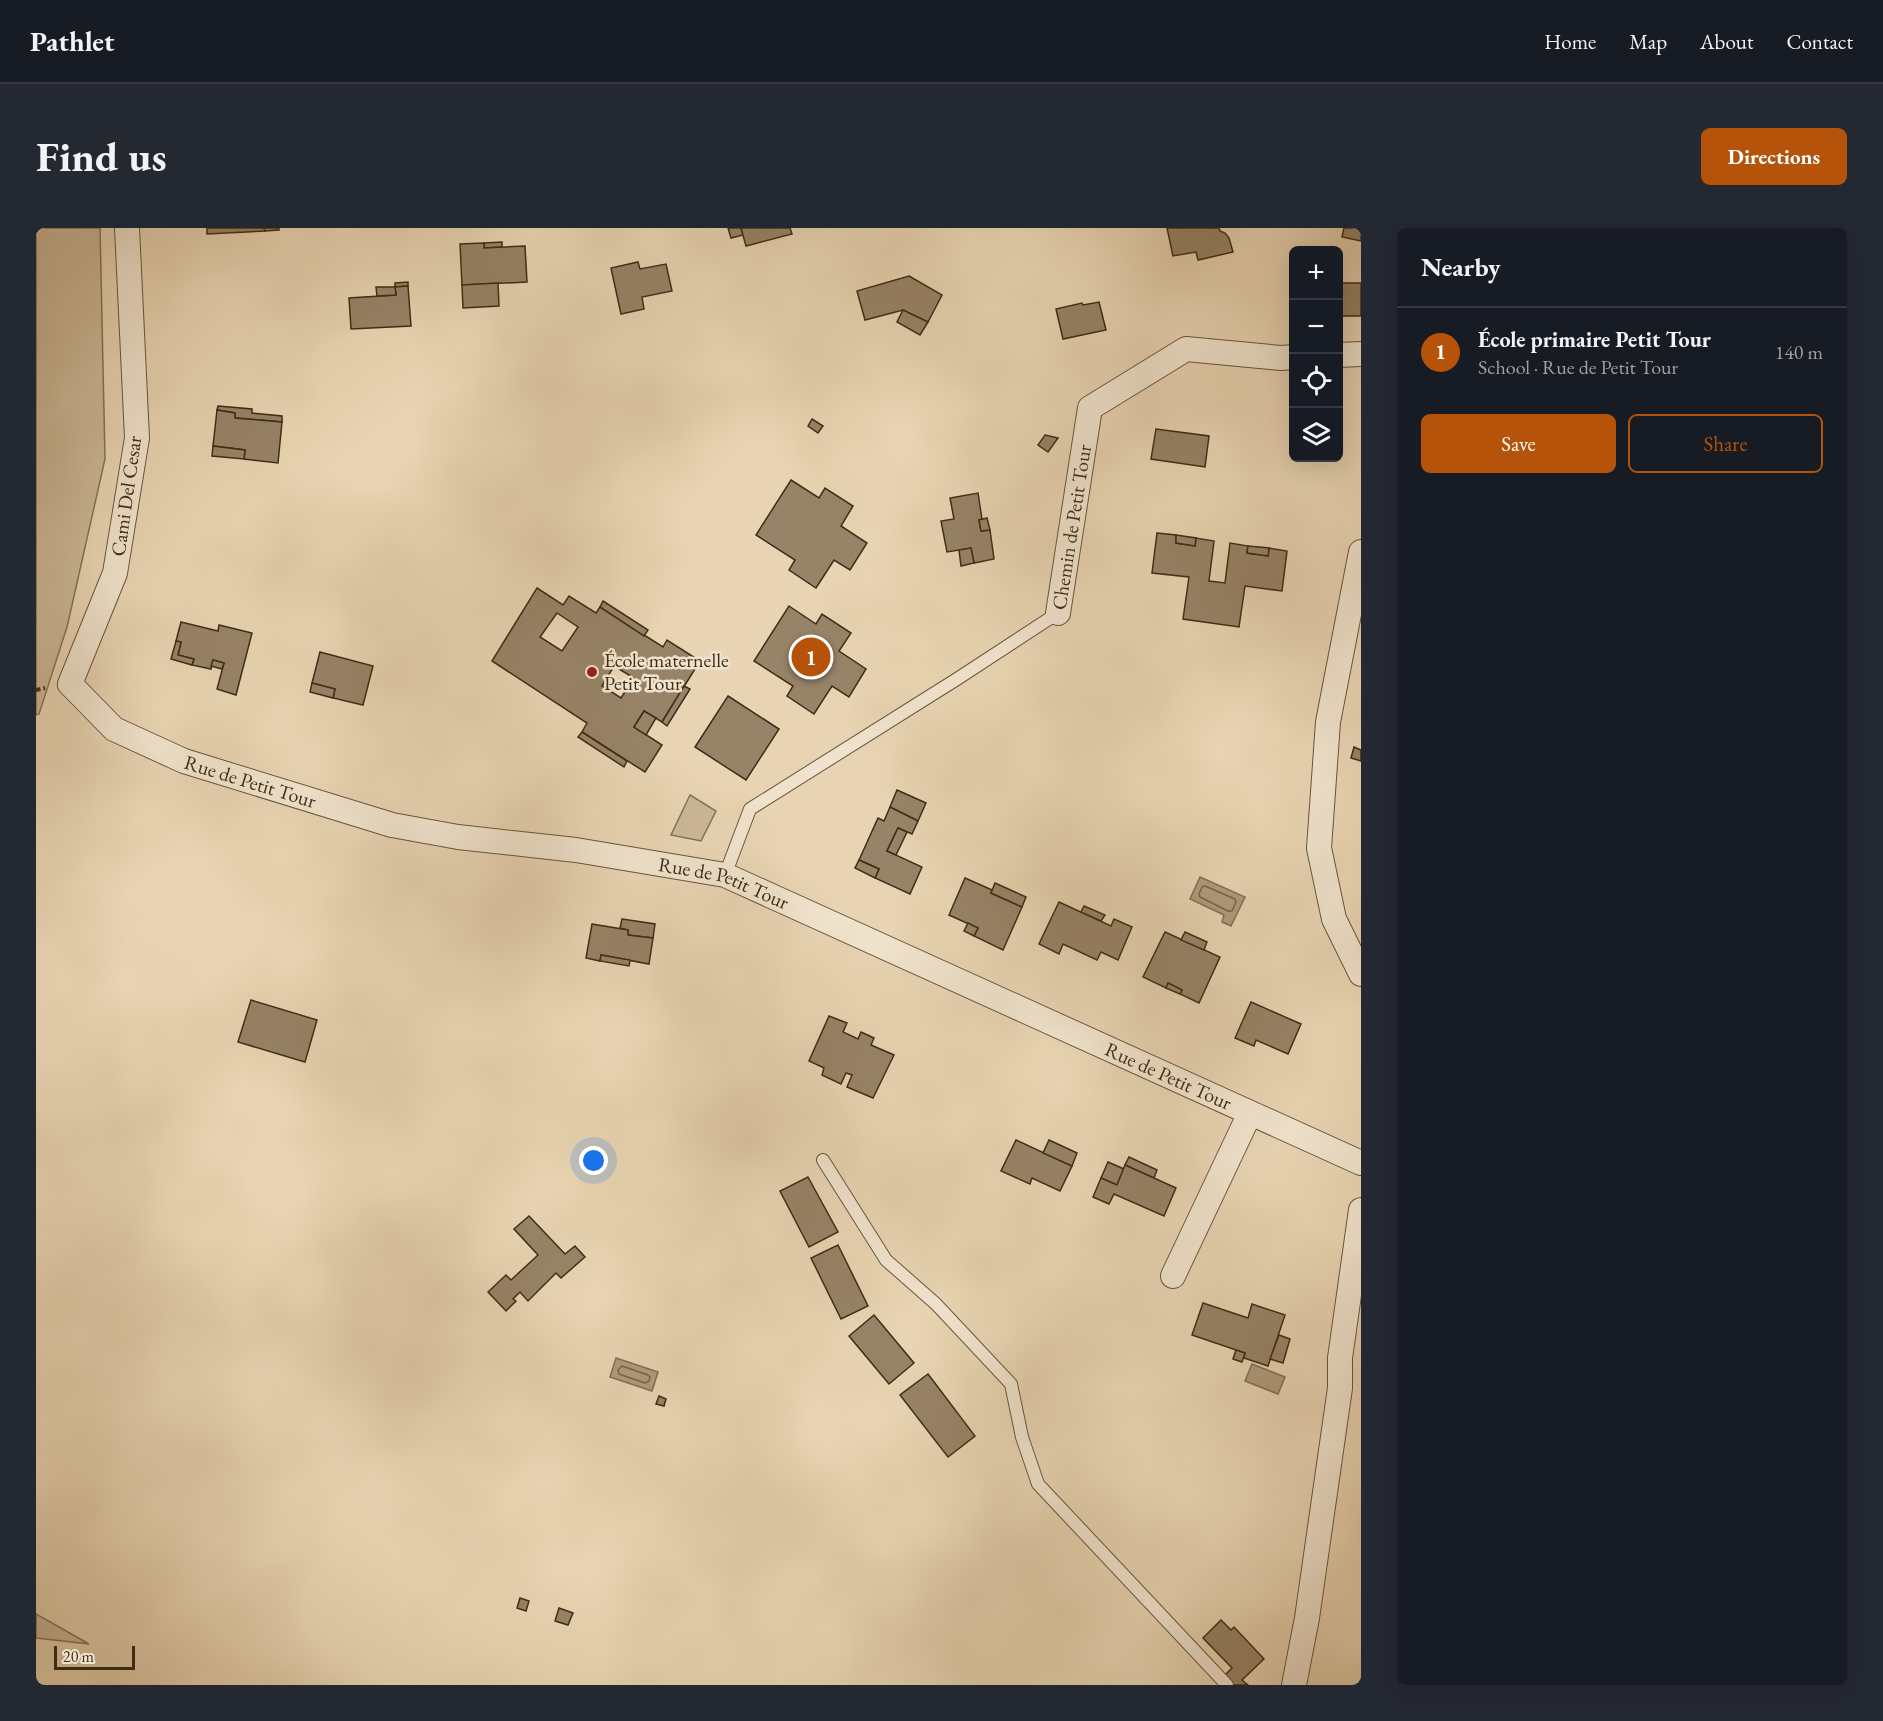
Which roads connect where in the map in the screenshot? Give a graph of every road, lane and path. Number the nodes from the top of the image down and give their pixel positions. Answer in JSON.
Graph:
{"nodes":[{"id":1,"x":127,"y":228,"type":"edge"},
{"id":2,"x":1361,"y":354,"type":"edge"},
{"id":3,"x":1343,"y":355,"type":"edge"},
{"id":4,"x":1289,"y":357,"type":"edge"},
{"id":5,"x":1361,"y":552,"type":"edge"},
{"id":6,"x":1058,"y":613,"type":"joint"},
{"id":7,"x":70,"y":684,"type":"joint"},
{"id":8,"x":725,"y":875,"type":"junction"},
{"id":9,"x":1361,"y":974,"type":"edge"},
{"id":10,"x":1250,"y":1113,"type":"junction"},
{"id":11,"x":823,"y":1160,"type":"dead end"},
{"id":12,"x":1361,"y":1163,"type":"edge"},
{"id":13,"x":1361,"y":1210,"type":"edge"},
{"id":14,"x":1173,"y":1276,"type":"dead end"},
{"id":15,"x":1351,"y":1359,"type":"edge"},
{"id":16,"x":1227,"y":1685,"type":"edge"},
{"id":17,"x":1294,"y":1685,"type":"edge"}],
"edges":[{"from":1,"to":7,"type":"street","name":"Cami Del Cesar"},
{"from":2,"to":3,"type":"street"},
{"from":4,"to":6,"type":"street","name":"Chemin de Petit Tour"},
{"from":5,"to":9,"type":"street"},
{"from":6,"to":8,"type":"lane","name":"Chemin de Petit Tour"},
{"from":7,"to":8,"type":"street","name":"Rue de Petit Tour"},
{"from":8,"to":10,"type":"street","name":"Rue de Petit Tour"},
{"from":10,"to":12,"type":"street","name":"Rue de Petit Tour"},
{"from":10,"to":14,"type":"street"},
{"from":11,"to":16,"type":"lane"},
{"from":13,"to":15,"type":"street"},
{"from":15,"to":17,"type":"street"}]}
